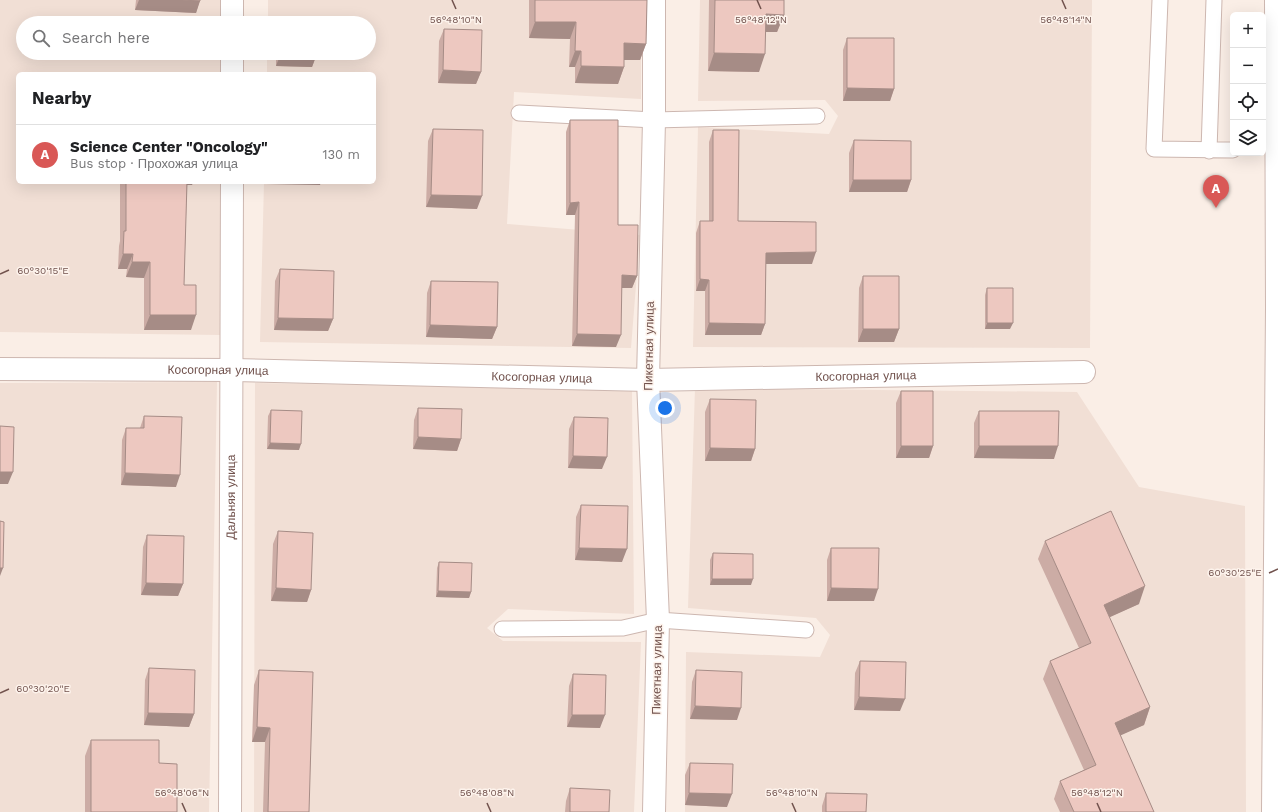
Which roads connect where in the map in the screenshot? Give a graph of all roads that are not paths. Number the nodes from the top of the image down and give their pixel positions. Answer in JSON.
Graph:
{"nodes":[{"id":1,"x":232,"y":0,"type":"edge"},
{"id":2,"x":654,"y":0,"type":"edge"},
{"id":3,"x":1160,"y":0,"type":"edge"},
{"id":4,"x":1214,"y":0,"type":"edge"},
{"id":5,"x":1276,"y":0,"type":"edge"},
{"id":6,"x":232,"y":16,"type":"edge"},
{"id":7,"x":232,"y":60,"type":"edge"},
{"id":8,"x":232,"y":72,"type":"edge"},
{"id":9,"x":518,"y":113,"type":"dead end"},
{"id":10,"x":817,"y":116,"type":"dead end"},
{"id":11,"x":654,"y":120,"type":"junction"},
{"id":12,"x":1230,"y":150,"type":"edge"},
{"id":13,"x":1270,"y":150,"type":"edge"},
{"id":14,"x":1209,"y":151,"type":"junction"},
{"id":15,"x":232,"y":184,"type":"edge"},
{"id":16,"x":1278,"y":308,"type":"edge"},
{"id":17,"x":0,"y":369,"type":"edge"},
{"id":18,"x":233,"y":370,"type":"junction"},
{"id":19,"x":1084,"y":372,"type":"dead end"},
{"id":20,"x":648,"y":380,"type":"junction"},
{"id":21,"x":658,"y":620,"type":"junction"},
{"id":22,"x":502,"y":629,"type":"dead end"},
{"id":23,"x":806,"y":630,"type":"dead end"},
{"id":24,"x":1275,"y":801,"type":"edge"},
{"id":25,"x":230,"y":812,"type":"edge"},
{"id":26,"x":654,"y":812,"type":"edge"}],
"edges":[{"from":1,"to":6,"type":"street"},
{"from":2,"to":11,"type":"street","name":"Пикетная улица"},
{"from":3,"to":14,"type":"lane"},
{"from":4,"to":14,"type":"lane"},
{"from":5,"to":13,"type":"street"},
{"from":7,"to":8,"type":"street"},
{"from":9,"to":11,"type":"lane"},
{"from":10,"to":11,"type":"lane"},
{"from":11,"to":20,"type":"street","name":"Пикетная улица"},
{"from":12,"to":14,"type":"lane"},
{"from":13,"to":16,"type":"street"},
{"from":15,"to":18,"type":"street","name":"Дальняя улица"},
{"from":16,"to":24,"type":"street"},
{"from":17,"to":18,"type":"street","name":"Косогорная улица"},
{"from":18,"to":20,"type":"street","name":"Косогорная улица"},
{"from":18,"to":25,"type":"street","name":"Дальняя улица"},
{"from":19,"to":20,"type":"street","name":"Косогорная улица"},
{"from":20,"to":21,"type":"street","name":"Пикетная улица"},
{"from":21,"to":22,"type":"lane"},
{"from":21,"to":23,"type":"lane"},
{"from":21,"to":26,"type":"street","name":"Пикетная улица"}]}
